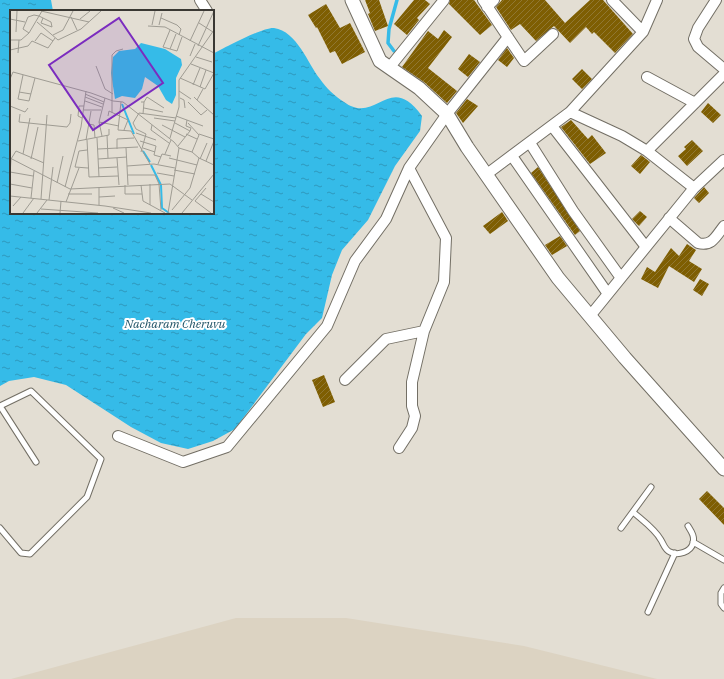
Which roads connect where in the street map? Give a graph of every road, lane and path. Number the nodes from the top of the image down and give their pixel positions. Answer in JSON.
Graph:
{"nodes":[{"id":1,"x":200,"y":0,"type":"edge"},
{"id":2,"x":352,"y":0,"type":"edge"},
{"id":3,"x":444,"y":0,"type":"edge"},
{"id":4,"x":612,"y":0,"type":"edge"},
{"id":5,"x":657,"y":0,"type":"edge"},
{"id":6,"x":716,"y":0,"type":"edge"},
{"id":7,"x":488,"y":2,"type":"edge"},
{"id":8,"x":206,"y":10,"type":"edge"},
{"id":9,"x":643,"y":32,"type":"junction"},
{"id":10,"x":553,"y":34,"type":"dead end"},
{"id":11,"x":508,"y":37,"type":"junction"},
{"id":12,"x":389,"y":68,"type":"junction"},
{"id":13,"x":724,"y":69,"type":"edge"},
{"id":14,"x":724,"y":74,"type":"edge"},
{"id":15,"x":647,"y":77,"type":"dead end"},
{"id":16,"x":695,"y":103,"type":"junction"},
{"id":17,"x":570,"y":112,"type":"junction"},
{"id":18,"x":447,"y":114,"type":"junction"},
{"id":19,"x":552,"y":126,"type":"junction"},
{"id":20,"x":530,"y":143,"type":"junction"},
{"id":21,"x":647,"y":152,"type":"junction"},
{"id":22,"x":512,"y":156,"type":"junction"},
{"id":23,"x":724,"y":160,"type":"edge"},
{"id":24,"x":409,"y":168,"type":"junction"},
{"id":25,"x":487,"y":174,"type":"junction"},
{"id":26,"x":694,"y":188,"type":"junction"},
{"id":27,"x":669,"y":218,"type":"junction"},
{"id":28,"x":724,"y":226,"type":"edge"},
{"id":29,"x":646,"y":247,"type":"junction"},
{"id":30,"x":621,"y":278,"type":"junction"},
{"id":31,"x":608,"y":294,"type":"junction"},
{"id":32,"x":590,"y":316,"type":"junction"},
{"id":33,"x":424,"y":331,"type":"junction"},
{"id":34,"x":345,"y":380,"type":"dead end"},
{"id":35,"x":118,"y":436,"type":"dead end"},
{"id":36,"x":398,"y":448,"type":"dead end"},
{"id":37,"x":36,"y":462,"type":"dead end"},
{"id":38,"x":724,"y":469,"type":"edge"},
{"id":39,"x":651,"y":487,"type":"dead end"},
{"id":40,"x":633,"y":512,"type":"junction"},
{"id":41,"x":688,"y":526,"type":"dead end"},
{"id":42,"x":0,"y":528,"type":"edge"},
{"id":43,"x":620,"y":528,"type":"dead end"},
{"id":44,"x":693,"y":542,"type":"junction"},
{"id":45,"x":675,"y":553,"type":"junction"},
{"id":46,"x":724,"y":560,"type":"edge"},
{"id":47,"x":724,"y":588,"type":"edge"},
{"id":48,"x":724,"y":608,"type":"edge"},
{"id":49,"x":648,"y":612,"type":"dead end"}],
"edges":[{"from":1,"to":8,"type":"street"},
{"from":2,"to":12,"type":"street"},
{"from":3,"to":12,"type":"street"},
{"from":4,"to":9,"type":"street"},
{"from":5,"to":9,"type":"street"},
{"from":6,"to":13,"type":"street"},
{"from":7,"to":11,"type":"street"},
{"from":9,"to":17,"type":"street"},
{"from":10,"to":11,"type":"street"},
{"from":11,"to":18,"type":"street"},
{"from":12,"to":18,"type":"street"},
{"from":14,"to":16,"type":"street"},
{"from":15,"to":16,"type":"street"},
{"from":16,"to":21,"type":"street"},
{"from":17,"to":19,"type":"street"},
{"from":17,"to":21,"type":"street"},
{"from":18,"to":24,"type":"street"},
{"from":18,"to":25,"type":"street"},
{"from":19,"to":20,"type":"street"},
{"from":19,"to":29,"type":"street"},
{"from":20,"to":22,"type":"street"},
{"from":20,"to":30,"type":"street"},
{"from":21,"to":26,"type":"street"},
{"from":22,"to":25,"type":"street"},
{"from":22,"to":31,"type":"street"},
{"from":23,"to":26,"type":"street"},
{"from":24,"to":33,"type":"street"},
{"from":24,"to":35,"type":"street"},
{"from":25,"to":32,"type":"street"},
{"from":26,"to":27,"type":"street"},
{"from":27,"to":28,"type":"street"},
{"from":27,"to":29,"type":"street"},
{"from":29,"to":30,"type":"street"},
{"from":30,"to":31,"type":"street"},
{"from":31,"to":32,"type":"street"},
{"from":32,"to":38,"type":"street"},
{"from":33,"to":34,"type":"street"},
{"from":33,"to":36,"type":"street"},
{"from":37,"to":42,"type":"lane"},
{"from":39,"to":40,"type":"lane"},
{"from":40,"to":43,"type":"lane"},
{"from":40,"to":45,"type":"lane"},
{"from":41,"to":44,"type":"lane"},
{"from":44,"to":45,"type":"lane"},
{"from":44,"to":46,"type":"lane"},
{"from":45,"to":49,"type":"lane"},
{"from":47,"to":48,"type":"lane"}]}
